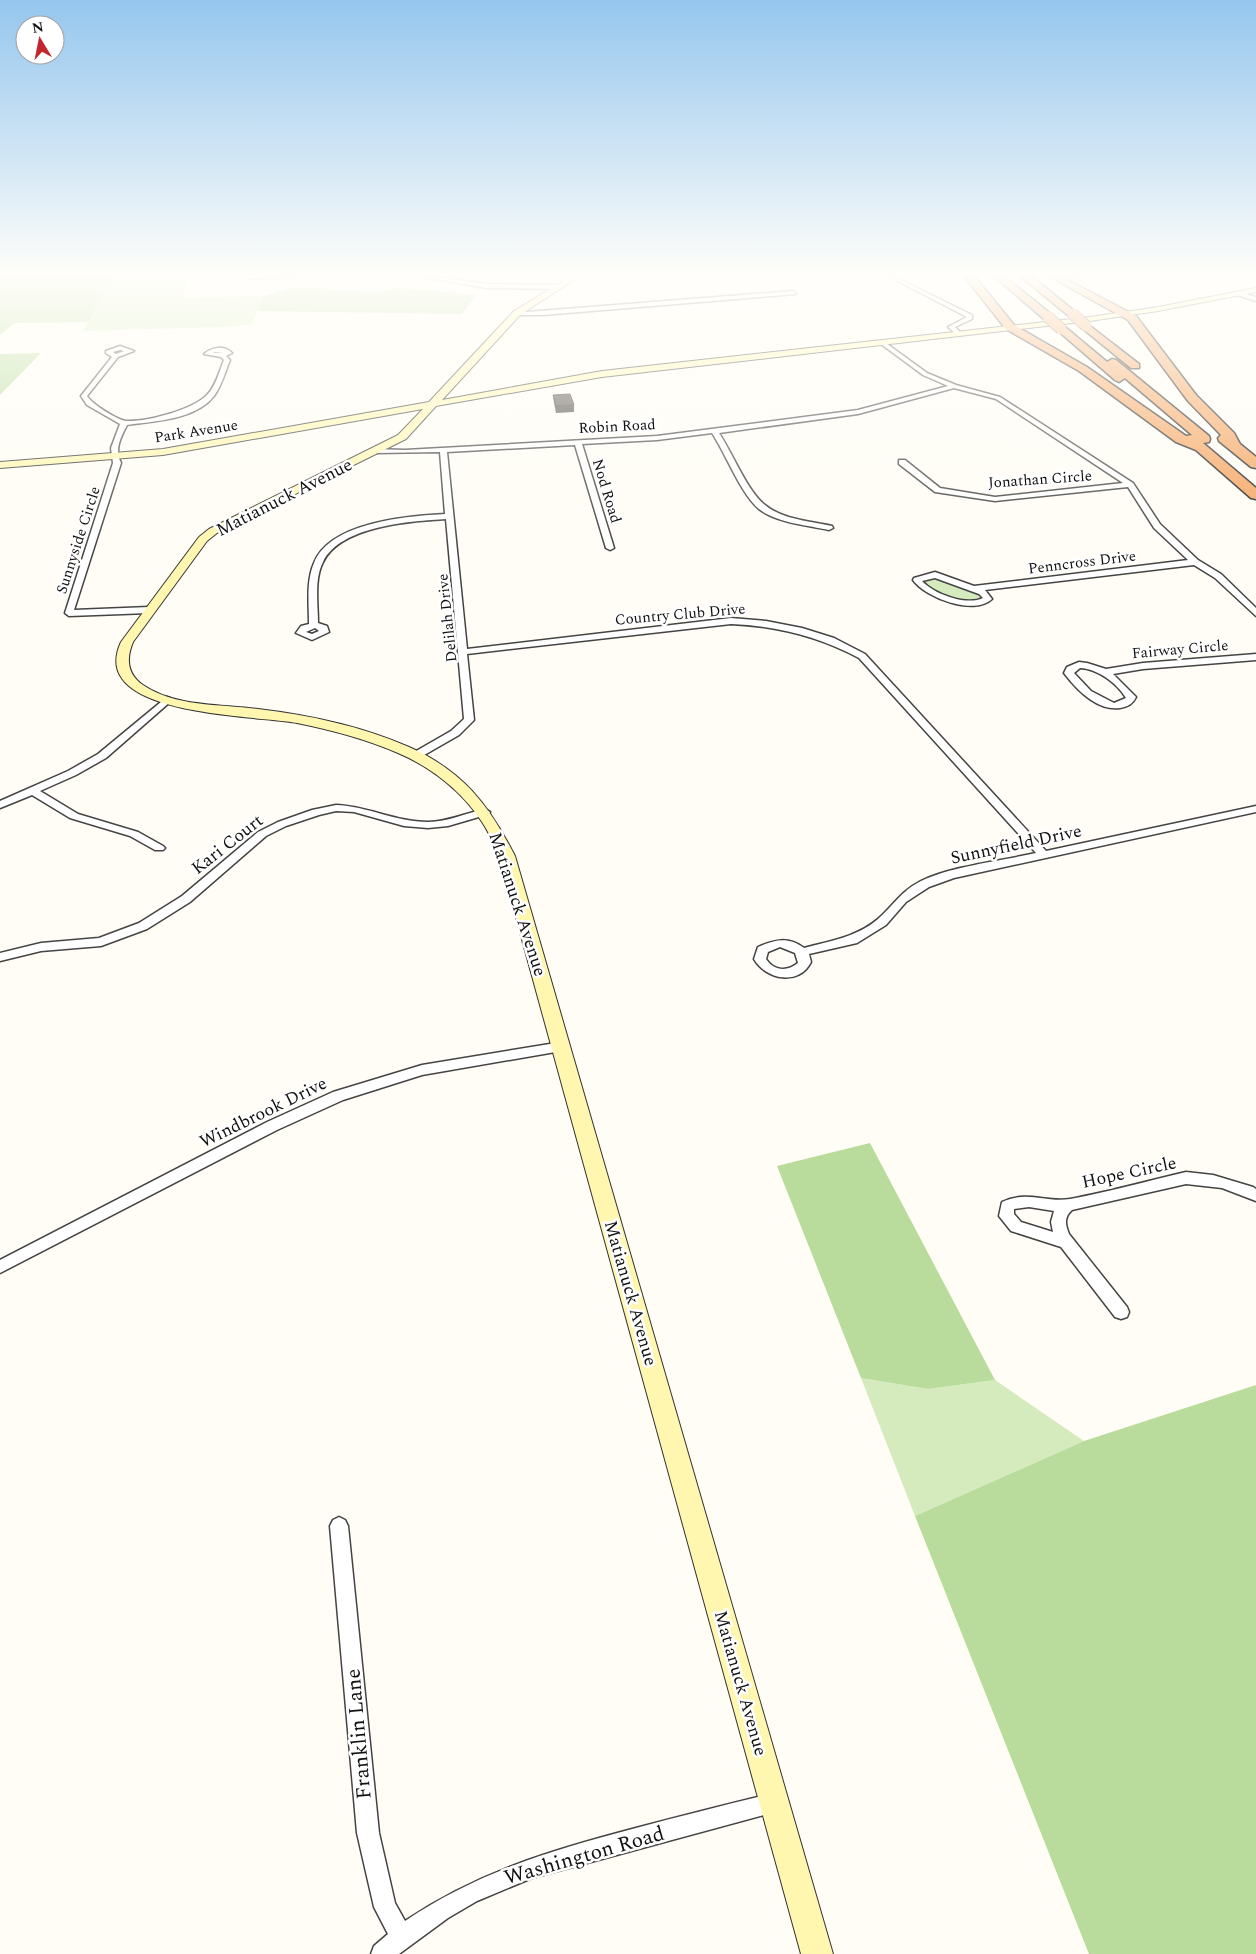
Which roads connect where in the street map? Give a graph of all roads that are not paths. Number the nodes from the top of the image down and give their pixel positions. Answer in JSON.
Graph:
{"nodes":[{"id":1,"x":107,"y":367,"type":"edge"},
{"id":2,"x":224,"y":367,"type":"edge"},
{"id":3,"x":467,"y":367,"type":"edge"},
{"id":4,"x":664,"y":367,"type":"edge"},
{"id":5,"x":916,"y":367,"type":"edge"},
{"id":6,"x":1081,"y":367,"type":"edge"},
{"id":7,"x":1116,"y":367,"type":"edge"},
{"id":8,"x":1120,"y":367,"type":"edge"},
{"id":9,"x":1122,"y":367,"type":"edge"},
{"id":10,"x":1133,"y":367,"type":"edge"},
{"id":11,"x":1169,"y":367,"type":"edge"},
{"id":12,"x":1155,"y":382,"type":"dead end"},
{"id":13,"x":954,"y":386,"type":"junction"},
{"id":14,"x":1178,"y":400,"type":"dead end"},
{"id":15,"x":433,"y":404,"type":"junction"},
{"id":16,"x":124,"y":423,"type":"junction"},
{"id":17,"x":714,"y":431,"type":"junction"},
{"id":18,"x":578,"y":442,"type":"junction"},
{"id":19,"x":1234,"y":446,"type":"junction"},
{"id":20,"x":383,"y":447,"type":"junction"},
{"id":21,"x":1202,"y":448,"type":"junction"},
{"id":22,"x":443,"y":449,"type":"junction"},
{"id":23,"x":427,"y":450,"type":"junction"},
{"id":24,"x":114,"y":458,"type":"junction"},
{"id":25,"x":902,"y":462,"type":"dead end"},
{"id":26,"x":1256,"y":464,"type":"edge"},
{"id":27,"x":0,"y":465,"type":"edge"},
{"id":28,"x":1256,"y":476,"type":"edge"},
{"id":29,"x":1256,"y":483,"type":"edge"},
{"id":30,"x":1130,"y":485,"type":"junction"},
{"id":31,"x":1256,"y":495,"type":"edge"},
{"id":32,"x":450,"y":516,"type":"junction"},
{"id":33,"x":829,"y":528,"type":"dead end"},
{"id":34,"x":610,"y":548,"type":"dead end"},
{"id":35,"x":1195,"y":562,"type":"junction"},
{"id":36,"x":973,"y":589,"type":"junction"},
{"id":37,"x":149,"y":610,"type":"junction"},
{"id":38,"x":1256,"y":612,"type":"edge"},
{"id":39,"x":313,"y":626,"type":"dead end"},
{"id":40,"x":465,"y":652,"type":"junction"},
{"id":41,"x":1256,"y":657,"type":"edge"},
{"id":42,"x":1107,"y":672,"type":"junction"},
{"id":43,"x":167,"y":700,"type":"junction"},
{"id":44,"x":415,"y":756,"type":"junction"},
{"id":45,"x":33,"y":791,"type":"junction"},
{"id":46,"x":0,"y":805,"type":"edge"},
{"id":47,"x":1256,"y":809,"type":"edge"},
{"id":48,"x":484,"y":812,"type":"junction"},
{"id":49,"x":159,"y":848,"type":"dead end"},
{"id":50,"x":1044,"y":855,"type":"junction"},
{"id":51,"x":802,"y":952,"type":"dead end"},
{"id":52,"x":0,"y":957,"type":"edge"},
{"id":53,"x":562,"y":1047,"type":"junction"},
{"id":54,"x":1256,"y":1195,"type":"edge"},
{"id":55,"x":1068,"y":1205,"type":"junction"},
{"id":56,"x":1066,"y":1242,"type":"junction"},
{"id":57,"x":0,"y":1267,"type":"edge"},
{"id":58,"x":1121,"y":1312,"type":"dead end"},
{"id":59,"x":339,"y":1526,"type":"dead end"},
{"id":60,"x":775,"y":1804,"type":"junction"},
{"id":61,"x":402,"y":1937,"type":"junction"},
{"id":62,"x":382,"y":1954,"type":"edge"},
{"id":63,"x":817,"y":1954,"type":"edge"}],
"edges":[{"from":1,"to":16,"type":"street"},
{"from":2,"to":16,"type":"street"},
{"from":3,"to":15,"type":"street","name":"Matianuck Avenue"},
{"from":4,"to":15,"type":"street","name":"Park Avenue"},
{"from":5,"to":13,"type":"street"},
{"from":6,"to":21,"type":"highway"},
{"from":7,"to":21,"type":"highway"},
{"from":8,"to":29,"type":"highway"},
{"from":9,"to":28,"type":"highway"},
{"from":10,"to":12,"type":"highway"},
{"from":11,"to":19,"type":"highway"},
{"from":13,"to":17,"type":"street","name":"Robin Road"},
{"from":13,"to":30,"type":"street"},
{"from":14,"to":19,"type":"highway"},
{"from":15,"to":20,"type":"street","name":"Matianuck Avenue"},
{"from":15,"to":24,"type":"street","name":"Park Avenue"},
{"from":16,"to":24,"type":"street"},
{"from":17,"to":18,"type":"street","name":"Robin Road"},
{"from":17,"to":33,"type":"street"},
{"from":18,"to":22,"type":"street","name":"Robin Road"},
{"from":18,"to":34,"type":"street","name":"Nod Road"},
{"from":19,"to":26,"type":"highway"},
{"from":20,"to":23,"type":"street","name":"Robin Road"},
{"from":20,"to":23,"type":"street","name":"Robin Road"},
{"from":20,"to":37,"type":"street","name":"Matianuck Avenue"},
{"from":21,"to":31,"type":"highway"},
{"from":22,"to":23,"type":"street","name":"Robin Road"},
{"from":22,"to":32,"type":"street","name":"Delilah Drive"},
{"from":24,"to":27,"type":"street","name":"Park Avenue"},
{"from":24,"to":37,"type":"street","name":"Sunnyside Circle"},
{"from":25,"to":30,"type":"street","name":"Jonathan Circle"},
{"from":30,"to":35,"type":"street"},
{"from":32,"to":39,"type":"street"},
{"from":32,"to":40,"type":"street","name":"Delilah Drive"},
{"from":35,"to":36,"type":"street","name":"Penncross Drive"},
{"from":35,"to":38,"type":"street"},
{"from":36,"to":36,"type":"street","name":"Penncross Drive"},
{"from":37,"to":43,"type":"street","name":"Matianuck Avenue"},
{"from":40,"to":44,"type":"street","name":"Delilah Drive"},
{"from":40,"to":50,"type":"street","name":"Country Club Drive"},
{"from":41,"to":42,"type":"street","name":"Fairway Circle"},
{"from":42,"to":42,"type":"street","name":"Fairway Circle"},
{"from":43,"to":44,"type":"street","name":"Matianuck Avenue"},
{"from":43,"to":45,"type":"street"},
{"from":44,"to":48,"type":"street","name":"Matianuck Avenue"},
{"from":45,"to":46,"type":"street"},
{"from":45,"to":49,"type":"street"},
{"from":47,"to":50,"type":"street","name":"Sunnyfield Drive"},
{"from":48,"to":52,"type":"street","name":"Kari Court"},
{"from":48,"to":53,"type":"street","name":"Matianuck Avenue"},
{"from":50,"to":51,"type":"street","name":"Sunnyfield Drive"},
{"from":53,"to":57,"type":"street","name":"Windbrook Drive"},
{"from":53,"to":60,"type":"street","name":"Matianuck Avenue"},
{"from":54,"to":55,"type":"street","name":"Hope Circle"},
{"from":55,"to":56,"type":"street","name":"Hope Circle"},
{"from":55,"to":56,"type":"street","name":"Hope Circle"},
{"from":56,"to":58,"type":"street","name":"Hope Circle"},
{"from":59,"to":61,"type":"street","name":"Franklin Lane"},
{"from":60,"to":61,"type":"street","name":"Washington Road"},
{"from":60,"to":63,"type":"street","name":"Matianuck Avenue"},
{"from":61,"to":62,"type":"street","name":"Washington Road"}]}
